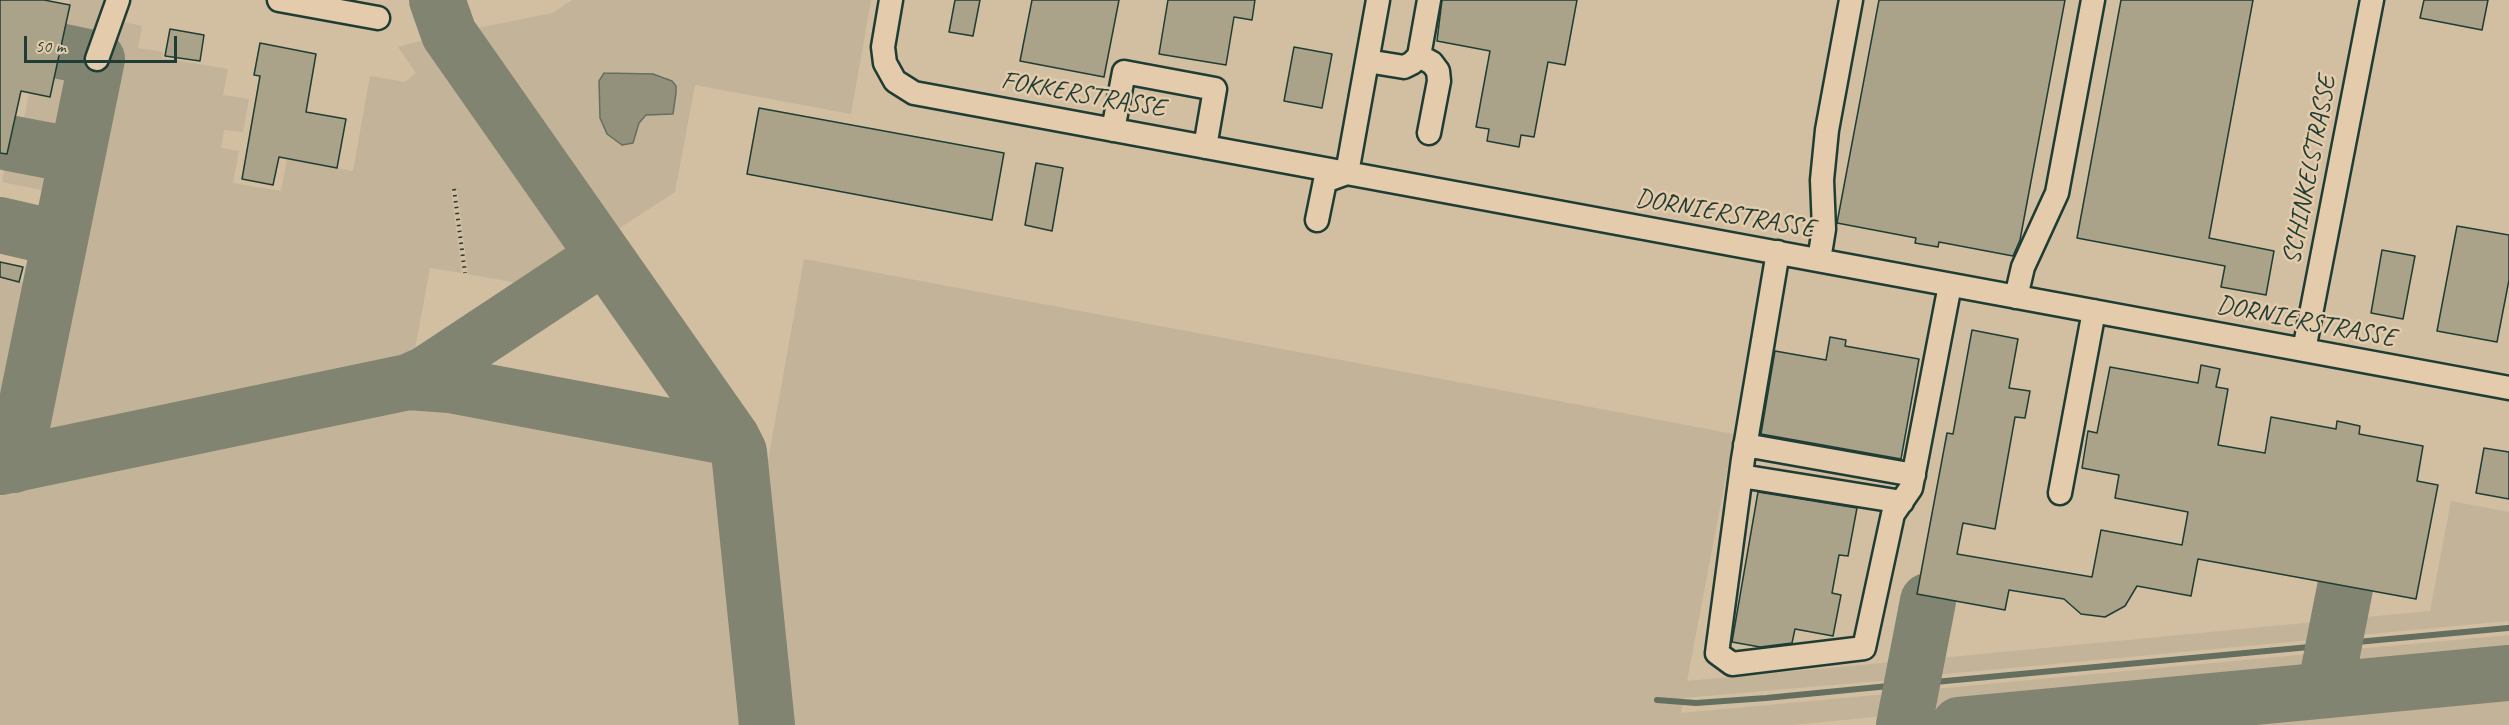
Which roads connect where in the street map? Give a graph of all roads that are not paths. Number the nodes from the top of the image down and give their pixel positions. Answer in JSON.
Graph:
{"nodes":[{"id":1,"x":118,"y":0,"type":"edge"},
{"id":2,"x":279,"y":0,"type":"edge"},
{"id":3,"x":891,"y":0,"type":"edge"},
{"id":4,"x":1378,"y":0,"type":"edge"},
{"id":5,"x":1429,"y":0,"type":"edge"},
{"id":6,"x":1851,"y":0,"type":"edge"},
{"id":7,"x":2093,"y":0,"type":"edge"},
{"id":8,"x":2372,"y":0,"type":"edge"},
{"id":9,"x":378,"y":18,"type":"dead end"},
{"id":10,"x":1419,"y":56,"type":"junction"},
{"id":11,"x":97,"y":59,"type":"dead end"},
{"id":12,"x":1367,"y":61,"type":"junction"},
{"id":13,"x":1113,"y":130,"type":"junction"},
{"id":14,"x":1429,"y":133,"type":"dead end"},
{"id":15,"x":1205,"y":147,"type":"junction"},
{"id":16,"x":1347,"y":173,"type":"junction"},
{"id":17,"x":1317,"y":220,"type":"dead end"},
{"id":18,"x":1778,"y":252,"type":"junction"},
{"id":19,"x":1819,"y":260,"type":"junction"},
{"id":20,"x":1950,"y":285,"type":"junction"},
{"id":21,"x":2016,"y":297,"type":"junction"},
{"id":22,"x":2094,"y":311,"type":"junction"},
{"id":23,"x":2304,"y":350,"type":"junction"},
{"id":24,"x":2509,"y":388,"type":"edge"},
{"id":25,"x":1745,"y":445,"type":"junction"},
{"id":26,"x":1914,"y":475,"type":"junction"},
{"id":27,"x":1741,"y":476,"type":"junction"},
{"id":28,"x":2060,"y":493,"type":"dead end"},
{"id":29,"x":1902,"y":502,"type":"junction"}],
"edges":[{"from":1,"to":11,"type":"street"},
{"from":2,"to":9,"type":"street"},
{"from":3,"to":13,"type":"street","name":"FOKKERSTRASSE"},
{"from":4,"to":12,"type":"street"},
{"from":5,"to":10,"type":"street"},
{"from":6,"to":19,"type":"street"},
{"from":7,"to":21,"type":"street"},
{"from":8,"to":23,"type":"street","name":"SCHINKELSTRASSE"},
{"from":10,"to":12,"type":"street"},
{"from":10,"to":14,"type":"street"},
{"from":12,"to":16,"type":"street"},
{"from":13,"to":15,"type":"street","name":"FOKKERSTRASSE"},
{"from":13,"to":15,"type":"street"},
{"from":15,"to":16,"type":"street","name":"FOKKERSTRASSE"},
{"from":16,"to":17,"type":"street"},
{"from":16,"to":18,"type":"street","name":"DORNIERSTRASSE"},
{"from":18,"to":19,"type":"street","name":"DORNIERSTRASSE"},
{"from":18,"to":25,"type":"street"},
{"from":19,"to":20,"type":"street","name":"DORNIERSTRASSE"},
{"from":20,"to":21,"type":"street","name":"DORNIERSTRASSE"},
{"from":20,"to":26,"type":"street"},
{"from":21,"to":22,"type":"street","name":"DORNIERSTRASSE"},
{"from":22,"to":23,"type":"street","name":"DORNIERSTRASSE"},
{"from":22,"to":28,"type":"street"},
{"from":23,"to":24,"type":"street","name":"DORNIERSTRASSE"},
{"from":25,"to":26,"type":"street"},
{"from":25,"to":27,"type":"street"},
{"from":26,"to":29,"type":"street"},
{"from":27,"to":29,"type":"street"},
{"from":27,"to":29,"type":"street"}]}
